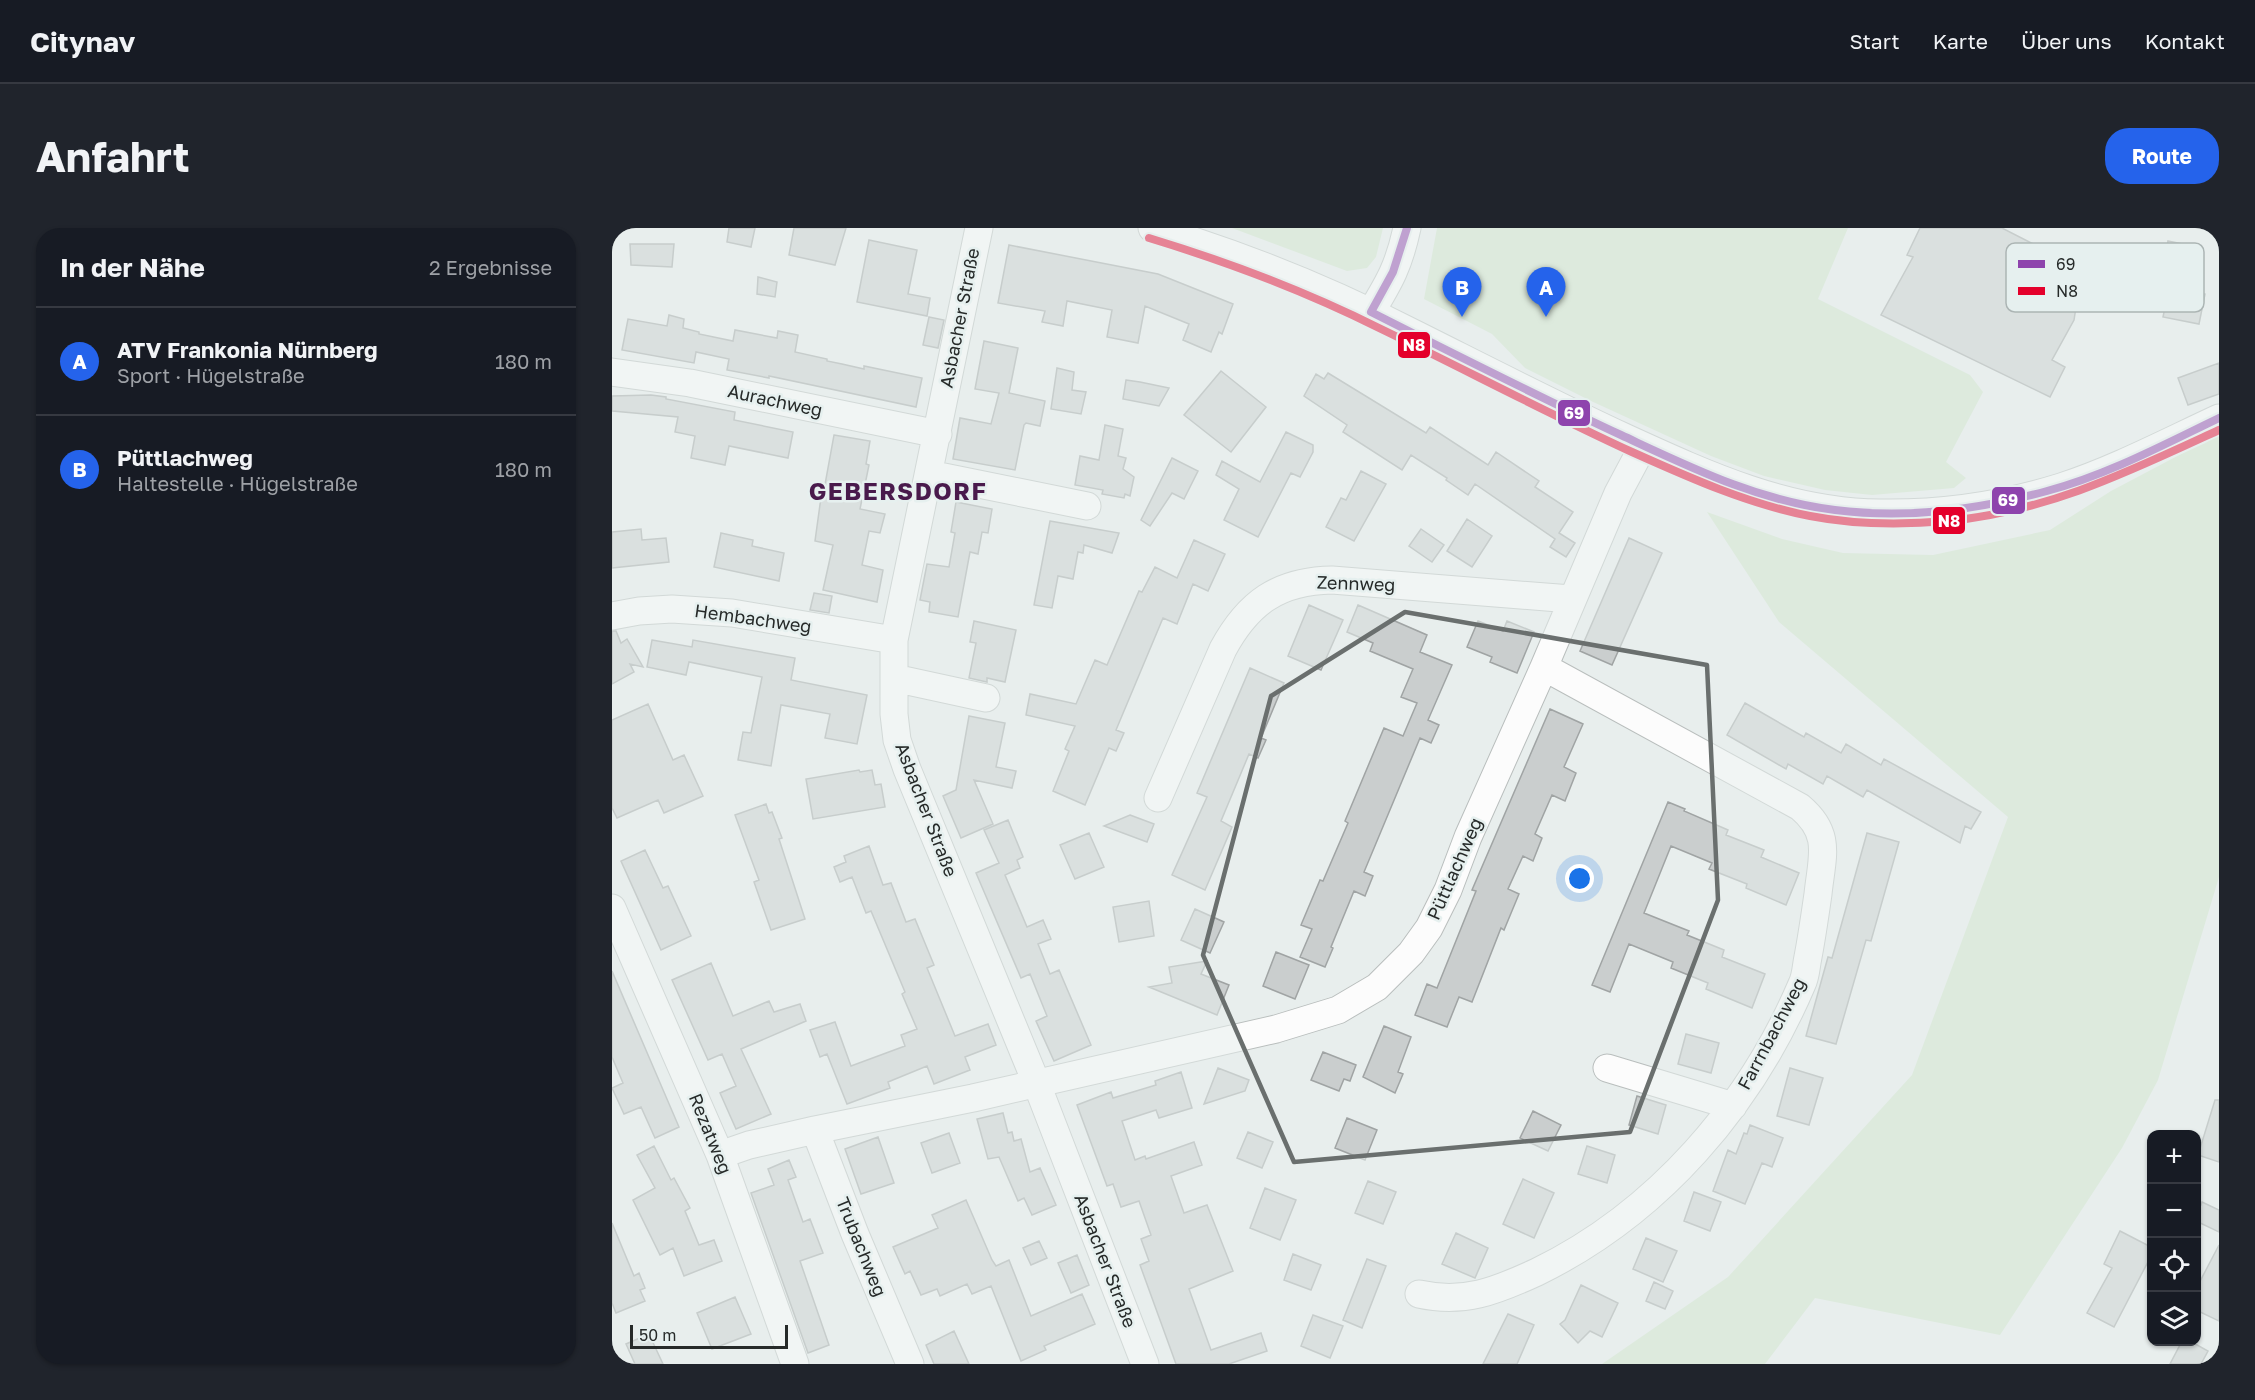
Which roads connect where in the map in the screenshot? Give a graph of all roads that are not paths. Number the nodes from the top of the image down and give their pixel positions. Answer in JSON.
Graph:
{"nodes":[{"id":1,"x":979,"y":228,"type":"edge"},
{"id":2,"x":1152,"y":228,"type":"edge"},
{"id":3,"x":1407,"y":228,"type":"edge"},
{"id":4,"x":1371,"y":312,"type":"junction"},
{"id":5,"x":612,"y":372,"type":"edge"},
{"id":6,"x":2219,"y":418,"type":"edge"},
{"id":7,"x":938,"y":434,"type":"junction"},
{"id":8,"x":1643,"y":446,"type":"junction"},
{"id":9,"x":929,"y":474,"type":"junction"},
{"id":10,"x":1087,"y":506,"type":"dead end"},
{"id":11,"x":1571,"y":599,"type":"junction"},
{"id":12,"x":612,"y":616,"type":"edge"},
{"id":13,"x":894,"y":640,"type":"junction"},
{"id":14,"x":1544,"y":667,"type":"junction"},
{"id":15,"x":894,"y":678,"type":"junction"},
{"id":16,"x":986,"y":698,"type":"dead end"},
{"id":17,"x":1158,"y":798,"type":"dead end"},
{"id":18,"x":612,"y":908,"type":"edge"},
{"id":19,"x":1607,"y":1068,"type":"dead end"},
{"id":20,"x":1036,"y":1082,"type":"junction"},
{"id":21,"x":1733,"y":1106,"type":"junction"},
{"id":22,"x":815,"y":1130,"type":"junction"},
{"id":23,"x":720,"y":1155,"type":"junction"},
{"id":24,"x":1419,"y":1294,"type":"dead end"},
{"id":25,"x":795,"y":1364,"type":"edge"},
{"id":26,"x":910,"y":1364,"type":"edge"},
{"id":27,"x":1145,"y":1364,"type":"edge"}],
"edges":[{"from":1,"to":7,"type":"street","name":"Asbacher Straße"},
{"from":2,"to":4,"type":"street"},
{"from":3,"to":4,"type":"street"},
{"from":4,"to":8,"type":"street"},
{"from":5,"to":7,"type":"street","name":"Aurachweg"},
{"from":6,"to":8,"type":"street"},
{"from":7,"to":9,"type":"street","name":"Asbacher Straße"},
{"from":8,"to":11,"type":"street","name":"Püttlachweg"},
{"from":9,"to":10,"type":"street"},
{"from":9,"to":13,"type":"street","name":"Asbacher Straße"},
{"from":11,"to":14,"type":"street","name":"Püttlachweg"},
{"from":11,"to":17,"type":"street","name":"Zennweg"},
{"from":12,"to":13,"type":"street","name":"Hembachweg"},
{"from":13,"to":15,"type":"street","name":"Asbacher Straße"},
{"from":14,"to":20,"type":"street","name":"Püttlachweg"},
{"from":14,"to":21,"type":"street","name":"Farrnbachweg"},
{"from":15,"to":16,"type":"street"},
{"from":15,"to":20,"type":"street","name":"Asbacher Straße"},
{"from":18,"to":23,"type":"street","name":"Rezatweg"},
{"from":19,"to":21,"type":"street"},
{"from":20,"to":22,"type":"street"},
{"from":20,"to":27,"type":"street","name":"Asbacher Straße"},
{"from":21,"to":24,"type":"street","name":"Farrnbachweg"},
{"from":22,"to":23,"type":"street"},
{"from":22,"to":26,"type":"street","name":"Trubachweg"},
{"from":23,"to":25,"type":"street","name":"Rezatweg"}]}
